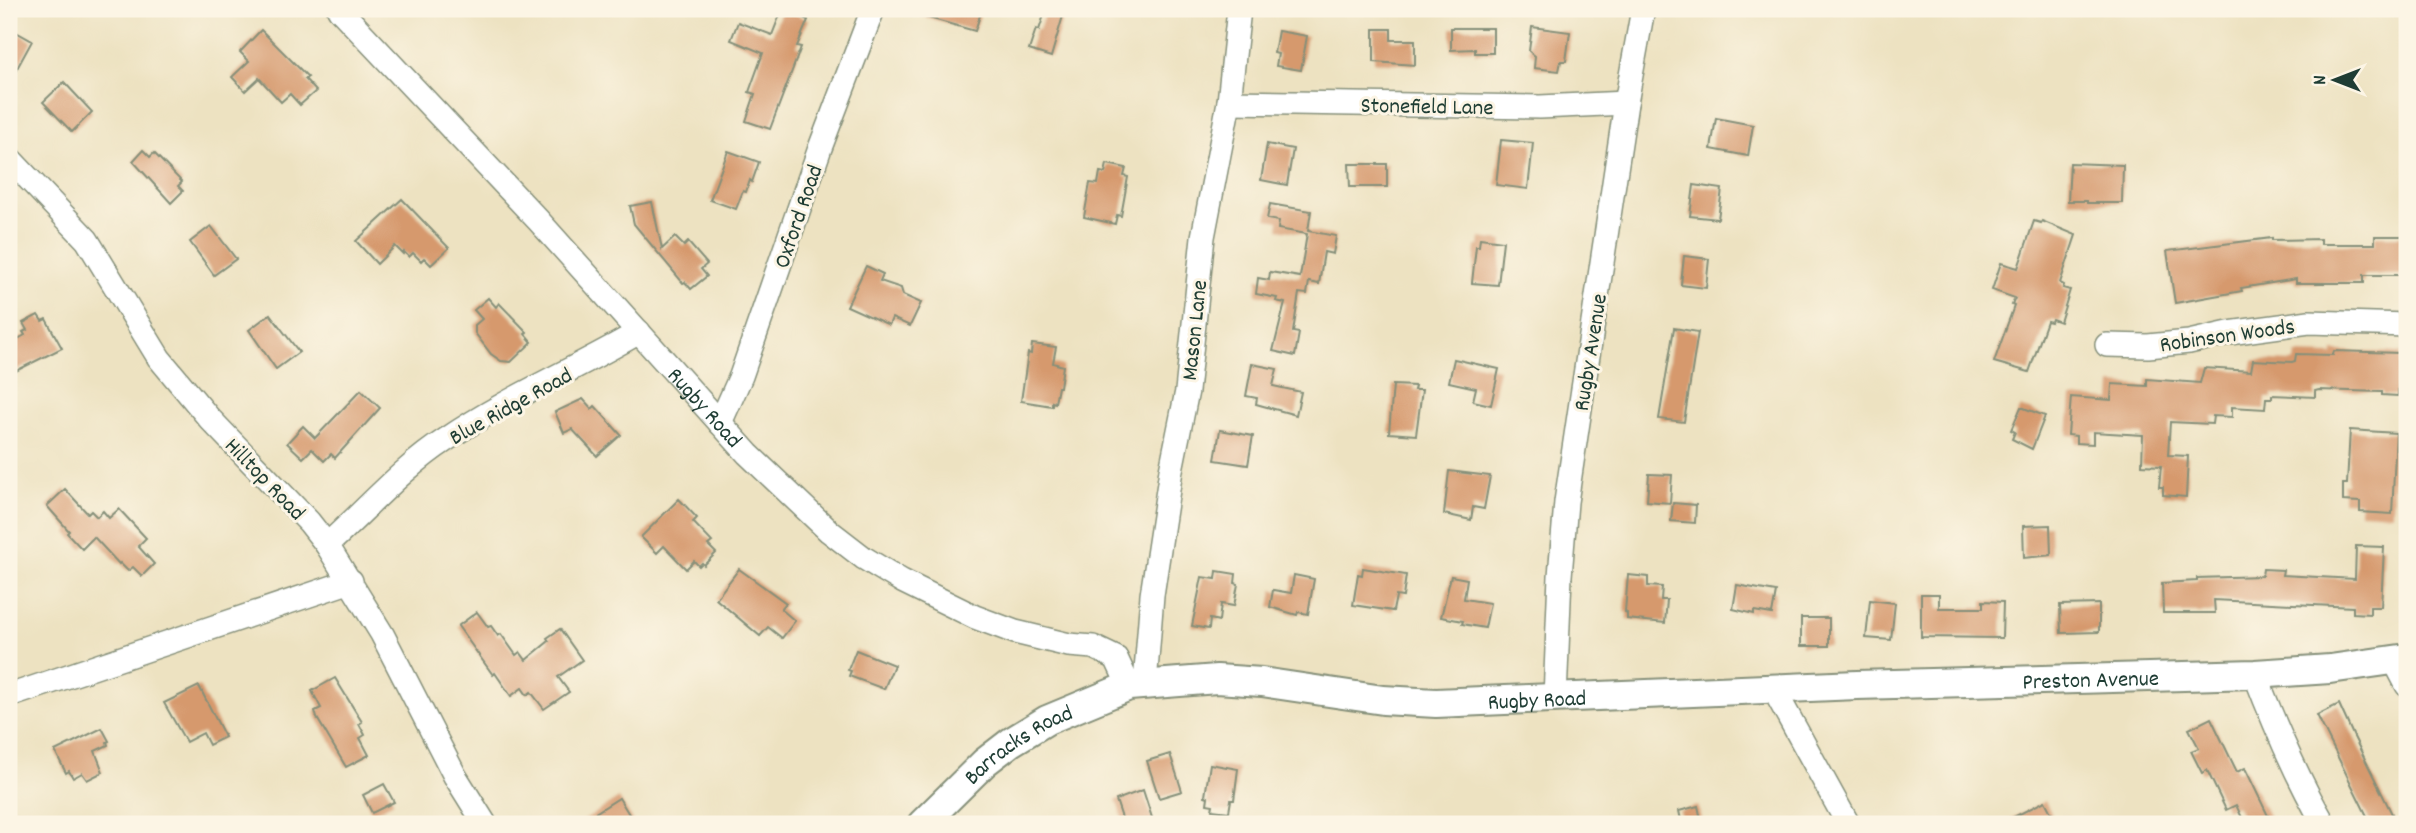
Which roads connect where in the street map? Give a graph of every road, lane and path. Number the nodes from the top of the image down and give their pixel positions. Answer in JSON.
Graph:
{"nodes":[{"id":1,"x":339,"y":9,"type":"edge"},
{"id":2,"x":873,"y":9,"type":"edge"},
{"id":3,"x":1239,"y":9,"type":"edge"},
{"id":4,"x":1643,"y":9,"type":"edge"},
{"id":5,"x":1229,"y":102,"type":"junction"},
{"id":6,"x":1626,"y":103,"type":"junction"},
{"id":7,"x":9,"y":158,"type":"edge"},
{"id":8,"x":2407,"y":325,"type":"edge"},
{"id":9,"x":639,"y":332,"type":"junction"},
{"id":10,"x":2107,"y":345,"type":"dead end"},
{"id":11,"x":720,"y":423,"type":"junction"},
{"id":12,"x":327,"y":545,"type":"junction"},
{"id":13,"x":351,"y":581,"type":"junction"},
{"id":14,"x":2401,"y":659,"type":"edge"},
{"id":15,"x":2255,"y":674,"type":"junction"},
{"id":16,"x":1137,"y":685,"type":"junction"},
{"id":17,"x":2407,"y":685,"type":"edge"},
{"id":18,"x":1773,"y":688,"type":"junction"},
{"id":19,"x":9,"y":696,"type":"edge"},
{"id":20,"x":1555,"y":698,"type":"junction"},
{"id":21,"x":485,"y":824,"type":"edge"},
{"id":22,"x":922,"y":824,"type":"edge"},
{"id":23,"x":1848,"y":824,"type":"edge"},
{"id":24,"x":2324,"y":824,"type":"edge"}],
"edges":[{"from":1,"to":9,"type":"street","name":"Rugby Road"},
{"from":2,"to":11,"type":"street","name":"Oxford Road"},
{"from":3,"to":5,"type":"street","name":"Mason Lane"},
{"from":4,"to":6,"type":"street","name":"Rugby Avenue"},
{"from":5,"to":6,"type":"street","name":"Stonefield Lane"},
{"from":5,"to":16,"type":"street","name":"Mason Lane"},
{"from":6,"to":20,"type":"street","name":"Rugby Avenue"},
{"from":7,"to":12,"type":"street","name":"Hilltop Road"},
{"from":8,"to":10,"type":"street","name":"Robinson Woods"},
{"from":9,"to":11,"type":"street","name":"Rugby Road"},
{"from":9,"to":12,"type":"street","name":"Blue Ridge Road"},
{"from":11,"to":16,"type":"street","name":"Rugby Road"},
{"from":12,"to":13,"type":"street","name":"Hilltop Road"},
{"from":13,"to":19,"type":"street"},
{"from":13,"to":21,"type":"street","name":"Hilltop Road"},
{"from":14,"to":15,"type":"main road","name":"Preston Avenue"},
{"from":14,"to":17,"type":"street"},
{"from":15,"to":18,"type":"main road","name":"Preston Avenue"},
{"from":15,"to":24,"type":"street"},
{"from":16,"to":20,"type":"main road","name":"Rugby Road"},
{"from":16,"to":22,"type":"main road","name":"Barracks Road"},
{"from":18,"to":20,"type":"main road","name":"Rugby Road"},
{"from":18,"to":23,"type":"street"}]}
